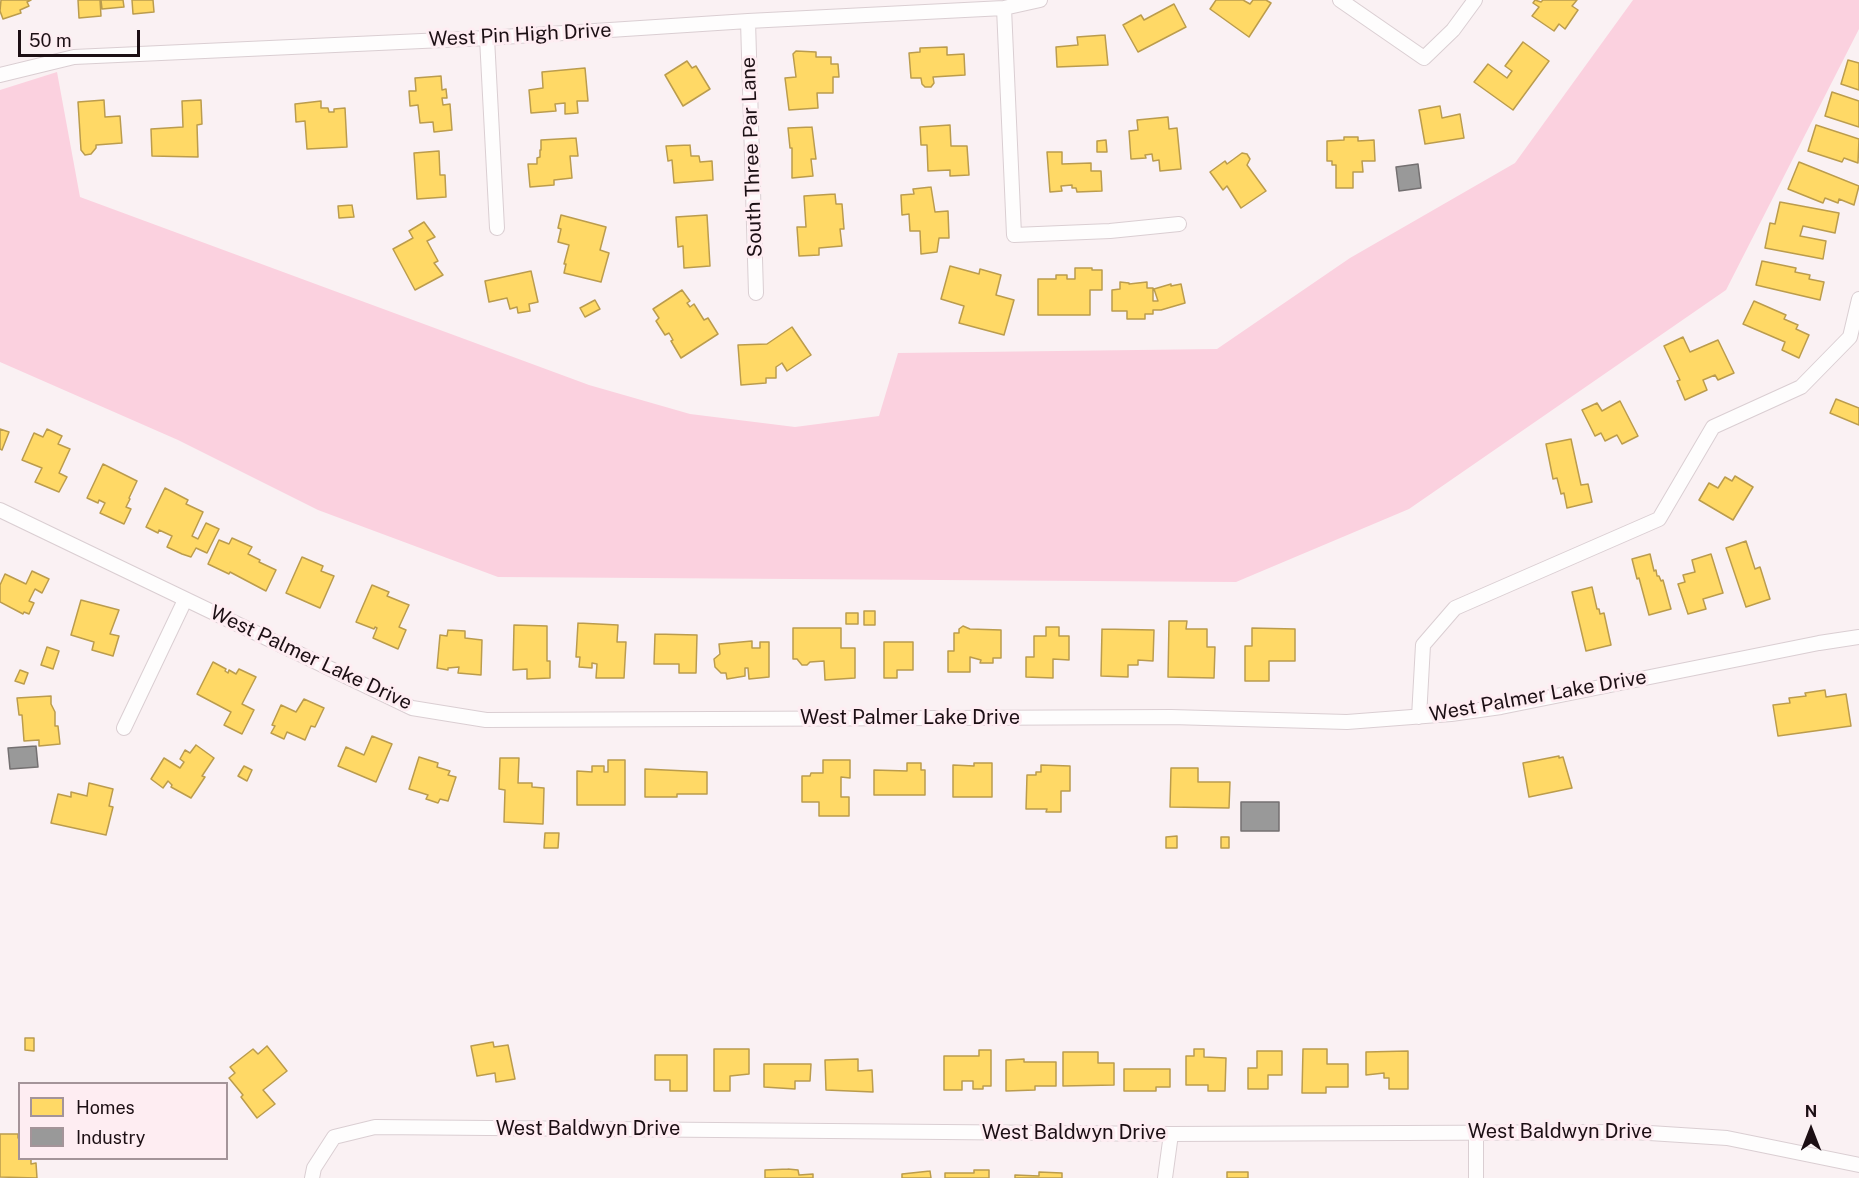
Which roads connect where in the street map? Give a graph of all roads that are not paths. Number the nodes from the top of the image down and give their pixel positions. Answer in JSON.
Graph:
{"nodes":[{"id":1,"x":1040,"y":0,"type":"edge"},
{"id":2,"x":1340,"y":0,"type":"edge"},
{"id":3,"x":1475,"y":0,"type":"edge"},
{"id":4,"x":1004,"y":8,"type":"junction"},
{"id":5,"x":748,"y":21,"type":"junction"},
{"id":6,"x":487,"y":38,"type":"junction"},
{"id":7,"x":0,"y":75,"type":"edge"},
{"id":8,"x":1179,"y":224,"type":"dead end"},
{"id":9,"x":497,"y":228,"type":"dead end"},
{"id":10,"x":756,"y":293,"type":"dead end"},
{"id":11,"x":1859,"y":299,"type":"edge"},
{"id":12,"x":0,"y":510,"type":"edge"},
{"id":13,"x":185,"y":600,"type":"junction"},
{"id":14,"x":1859,"y":637,"type":"edge"},
{"id":15,"x":1419,"y":717,"type":"junction"},
{"id":16,"x":124,"y":728,"type":"dead end"},
{"id":17,"x":1476,"y":1131,"type":"junction"},
{"id":18,"x":1171,"y":1134,"type":"junction"},
{"id":19,"x":1859,"y":1165,"type":"edge"},
{"id":20,"x":312,"y":1178,"type":"edge"},
{"id":21,"x":1165,"y":1178,"type":"edge"},
{"id":22,"x":1476,"y":1178,"type":"edge"}],
"edges":[{"from":1,"to":4,"type":"street","name":"West Pin High Drive"},
{"from":2,"to":3,"type":"street"},
{"from":4,"to":5,"type":"street","name":"West Pin High Drive"},
{"from":4,"to":8,"type":"street"},
{"from":5,"to":6,"type":"street","name":"West Pin High Drive"},
{"from":5,"to":10,"type":"street","name":"South Three Par Lane"},
{"from":6,"to":7,"type":"street","name":"West Pin High Drive"},
{"from":6,"to":9,"type":"street"},
{"from":11,"to":15,"type":"street"},
{"from":12,"to":13,"type":"street","name":"West Palmer Lake Drive"},
{"from":13,"to":15,"type":"street","name":"West Palmer Lake Drive"},
{"from":13,"to":16,"type":"street"},
{"from":14,"to":15,"type":"street","name":"West Palmer Lake Drive"},
{"from":17,"to":18,"type":"street","name":"West Baldwyn Drive"},
{"from":17,"to":19,"type":"street","name":"West Baldwyn Drive"},
{"from":17,"to":22,"type":"street"},
{"from":18,"to":20,"type":"street","name":"West Baldwyn Drive"},
{"from":18,"to":21,"type":"street"}]}
